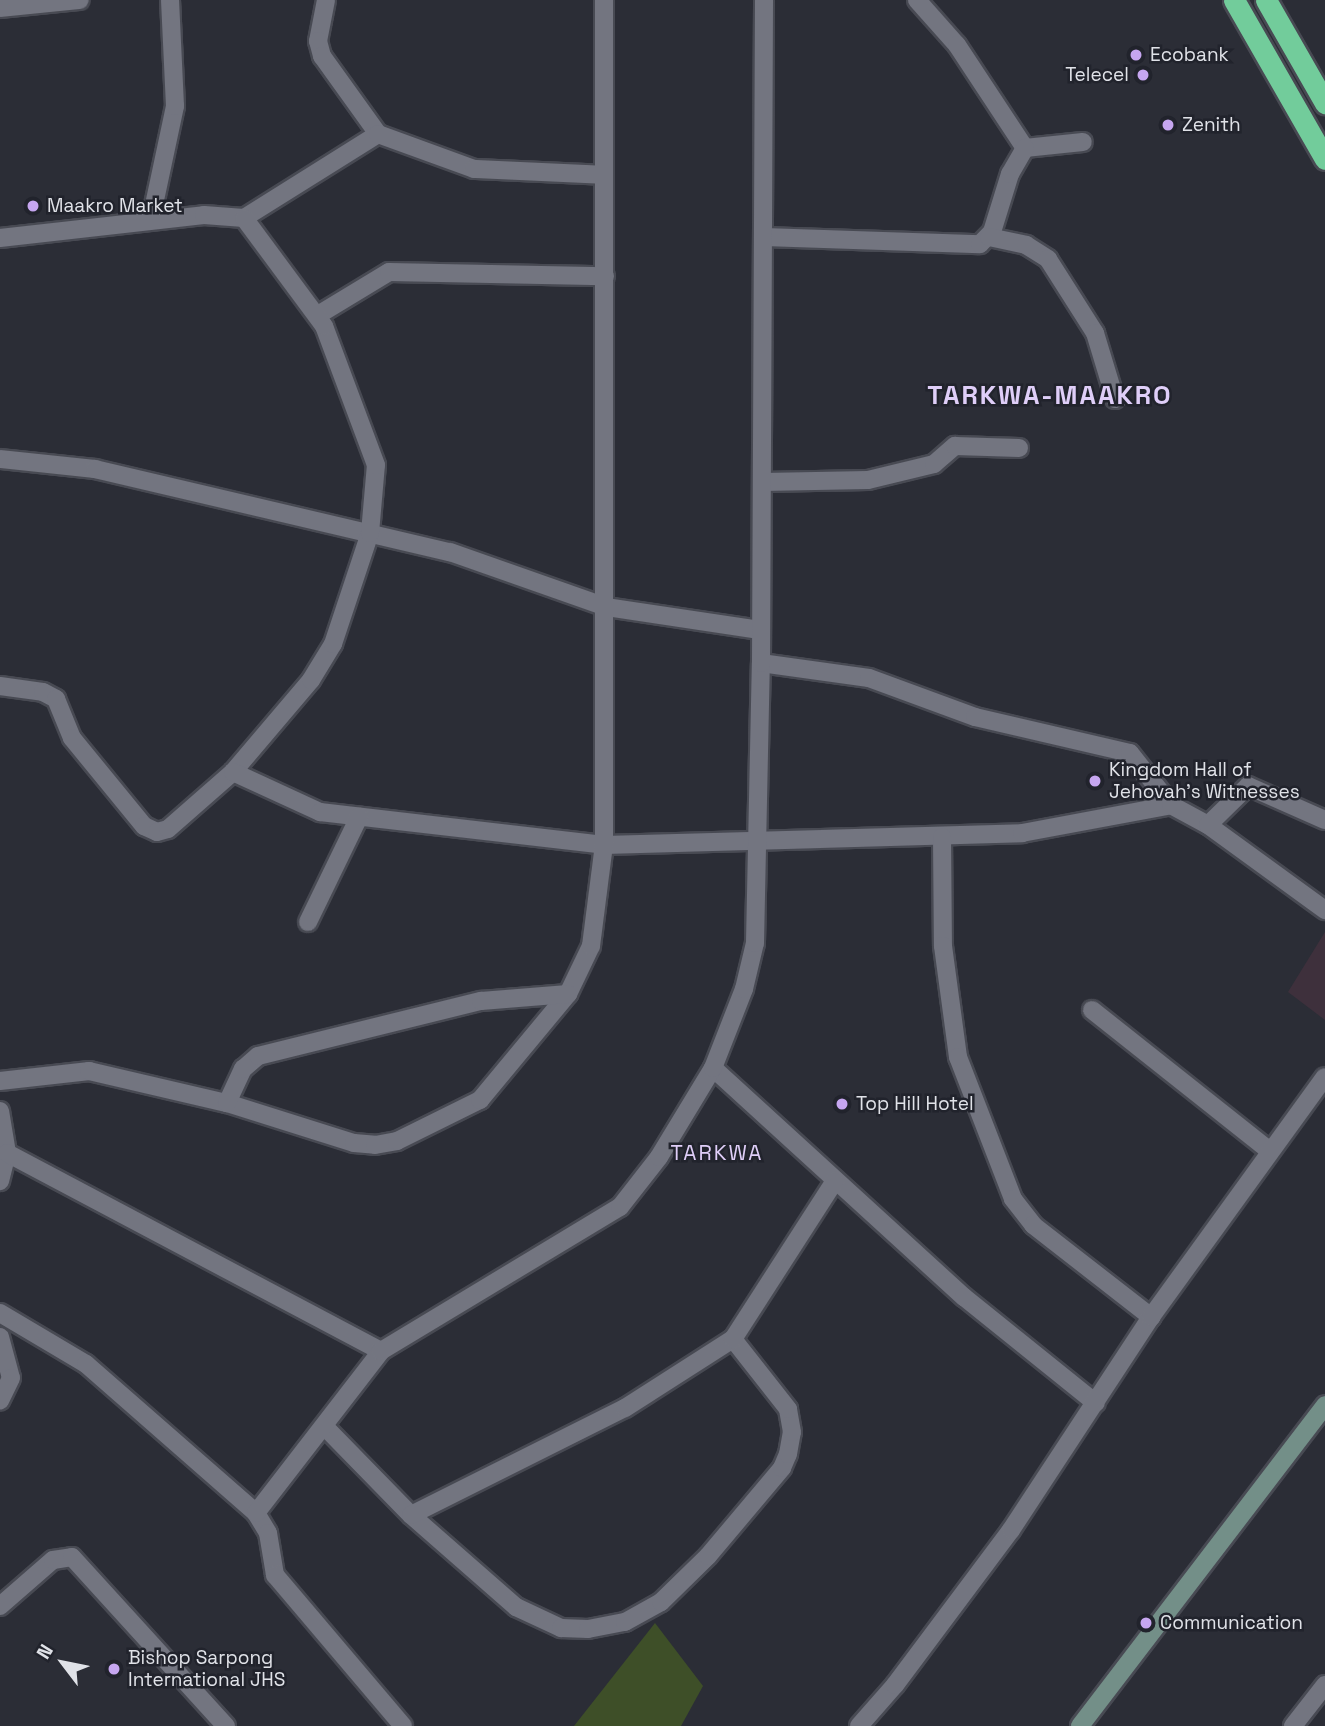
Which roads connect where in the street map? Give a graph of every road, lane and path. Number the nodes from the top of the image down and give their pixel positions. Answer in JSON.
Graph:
{"nodes":[{"id":1,"x":80,"y":0,"type":"edge"},
{"id":2,"x":170,"y":0,"type":"edge"},
{"id":3,"x":326,"y":0,"type":"edge"},
{"id":4,"x":604,"y":0,"type":"edge"},
{"id":5,"x":764,"y":0,"type":"edge"},
{"id":6,"x":917,"y":0,"type":"edge"},
{"id":7,"x":1234,"y":0,"type":"edge"},
{"id":8,"x":1266,"y":0,"type":"edge"},
{"id":9,"x":0,"y":8,"type":"edge"},
{"id":10,"x":1325,"y":103,"type":"edge"},
{"id":11,"x":378,"y":134,"type":"junction"},
{"id":12,"x":1083,"y":142,"type":"dead end"},
{"id":13,"x":1025,"y":148,"type":"junction"},
{"id":14,"x":1325,"y":159,"type":"edge"},
{"id":15,"x":604,"y":175,"type":"junction"},
{"id":16,"x":244,"y":218,"type":"junction"},
{"id":17,"x":151,"y":219,"type":"junction"},
{"id":18,"x":764,"y":237,"type":"junction"},
{"id":19,"x":989,"y":237,"type":"junction"},
{"id":20,"x":0,"y":238,"type":"edge"},
{"id":21,"x":605,"y":276,"type":"junction"},
{"id":22,"x":318,"y":315,"type":"junction"},
{"id":23,"x":1115,"y":399,"type":"dead end"},
{"id":24,"x":1019,"y":448,"type":"dead end"},
{"id":25,"x":0,"y":459,"type":"edge"},
{"id":26,"x":763,"y":482,"type":"junction"},
{"id":27,"x":370,"y":533,"type":"junction"},
{"id":28,"x":606,"y":607,"type":"junction"},
{"id":29,"x":759,"y":630,"type":"junction"},
{"id":30,"x":761,"y":663,"type":"junction"},
{"id":31,"x":0,"y":686,"type":"edge"},
{"id":32,"x":233,"y":772,"type":"junction"},
{"id":33,"x":1171,"y":805,"type":"junction"},
{"id":34,"x":359,"y":817,"type":"junction"},
{"id":35,"x":1325,"y":820,"type":"edge"},
{"id":36,"x":1208,"y":825,"type":"junction"},
{"id":37,"x":942,"y":837,"type":"junction"},
{"id":38,"x":757,"y":842,"type":"junction"},
{"id":39,"x":604,"y":845,"type":"junction"},
{"id":40,"x":1325,"y":910,"type":"edge"},
{"id":41,"x":308,"y":922,"type":"dead end"},
{"id":42,"x":568,"y":994,"type":"junction"},
{"id":43,"x":1092,"y":1010,"type":"dead end"},
{"id":44,"x":713,"y":1068,"type":"junction"},
{"id":45,"x":1325,"y":1077,"type":"edge"},
{"id":46,"x":0,"y":1081,"type":"edge"},
{"id":47,"x":227,"y":1103,"type":"junction"},
{"id":48,"x":0,"y":1111,"type":"edge"},
{"id":49,"x":1270,"y":1151,"type":"junction"},
{"id":50,"x":7,"y":1153,"type":"junction"},
{"id":51,"x":0,"y":1181,"type":"edge"},
{"id":52,"x":835,"y":1181,"type":"junction"},
{"id":53,"x":0,"y":1312,"type":"edge"},
{"id":54,"x":1151,"y":1317,"type":"junction"},
{"id":55,"x":0,"y":1337,"type":"edge"},
{"id":56,"x":733,"y":1339,"type":"junction"},
{"id":57,"x":382,"y":1351,"type":"junction"},
{"id":58,"x":0,"y":1401,"type":"edge"},
{"id":59,"x":1096,"y":1403,"type":"junction"},
{"id":60,"x":1325,"y":1405,"type":"edge"},
{"id":61,"x":325,"y":1427,"type":"junction"},
{"id":62,"x":256,"y":1513,"type":"junction"},
{"id":63,"x":411,"y":1515,"type":"junction"},
{"id":64,"x":0,"y":1606,"type":"edge"},
{"id":65,"x":1325,"y":1685,"type":"edge"},
{"id":66,"x":225,"y":1726,"type":"edge"},
{"id":67,"x":403,"y":1726,"type":"edge"},
{"id":68,"x":859,"y":1726,"type":"edge"},
{"id":69,"x":1080,"y":1726,"type":"edge"},
{"id":70,"x":1293,"y":1726,"type":"edge"}],
"edges":[{"from":1,"to":9,"type":"street"},
{"from":2,"to":17,"type":"street"},
{"from":3,"to":11,"type":"street"},
{"from":4,"to":15,"type":"street"},
{"from":5,"to":18,"type":"street"},
{"from":6,"to":13,"type":"street"},
{"from":7,"to":14,"type":"highway"},
{"from":8,"to":10,"type":"highway"},
{"from":11,"to":15,"type":"street"},
{"from":11,"to":16,"type":"street"},
{"from":12,"to":13,"type":"street"},
{"from":13,"to":19,"type":"street"},
{"from":15,"to":21,"type":"street"},
{"from":16,"to":17,"type":"street"},
{"from":16,"to":22,"type":"street"},
{"from":17,"to":20,"type":"street"},
{"from":18,"to":19,"type":"street"},
{"from":18,"to":26,"type":"street"},
{"from":19,"to":23,"type":"street"},
{"from":21,"to":22,"type":"street"},
{"from":21,"to":28,"type":"street"},
{"from":22,"to":27,"type":"street"},
{"from":24,"to":26,"type":"street"},
{"from":25,"to":27,"type":"street"},
{"from":26,"to":29,"type":"street"},
{"from":27,"to":28,"type":"street"},
{"from":27,"to":32,"type":"street"},
{"from":28,"to":29,"type":"street"},
{"from":28,"to":39,"type":"street"},
{"from":29,"to":30,"type":"street"},
{"from":30,"to":33,"type":"street"},
{"from":30,"to":38,"type":"street"},
{"from":31,"to":32,"type":"street"},
{"from":32,"to":34,"type":"street"},
{"from":33,"to":36,"type":"street"},
{"from":33,"to":37,"type":"street"},
{"from":34,"to":39,"type":"street"},
{"from":34,"to":41,"type":"street"},
{"from":35,"to":36,"type":"street"},
{"from":36,"to":40,"type":"street"},
{"from":37,"to":38,"type":"street"},
{"from":37,"to":54,"type":"street"},
{"from":38,"to":39,"type":"street"},
{"from":38,"to":44,"type":"street"},
{"from":39,"to":42,"type":"street"},
{"from":42,"to":47,"type":"street"},
{"from":42,"to":47,"type":"street"},
{"from":43,"to":49,"type":"street"},
{"from":44,"to":52,"type":"street"},
{"from":44,"to":57,"type":"street"},
{"from":45,"to":49,"type":"street"},
{"from":46,"to":47,"type":"street"},
{"from":48,"to":50,"type":"street"},
{"from":49,"to":54,"type":"street"},
{"from":50,"to":51,"type":"street"},
{"from":50,"to":57,"type":"street"},
{"from":52,"to":56,"type":"street"},
{"from":52,"to":59,"type":"street"},
{"from":53,"to":62,"type":"street"},
{"from":54,"to":59,"type":"street"},
{"from":55,"to":58,"type":"street"},
{"from":56,"to":63,"type":"street"},
{"from":56,"to":63,"type":"street"},
{"from":57,"to":61,"type":"street"},
{"from":59,"to":68,"type":"street"},
{"from":60,"to":69,"type":"street"},
{"from":61,"to":62,"type":"street"},
{"from":61,"to":63,"type":"street"},
{"from":62,"to":67,"type":"street"},
{"from":64,"to":66,"type":"street"},
{"from":65,"to":70,"type":"street"}]}
